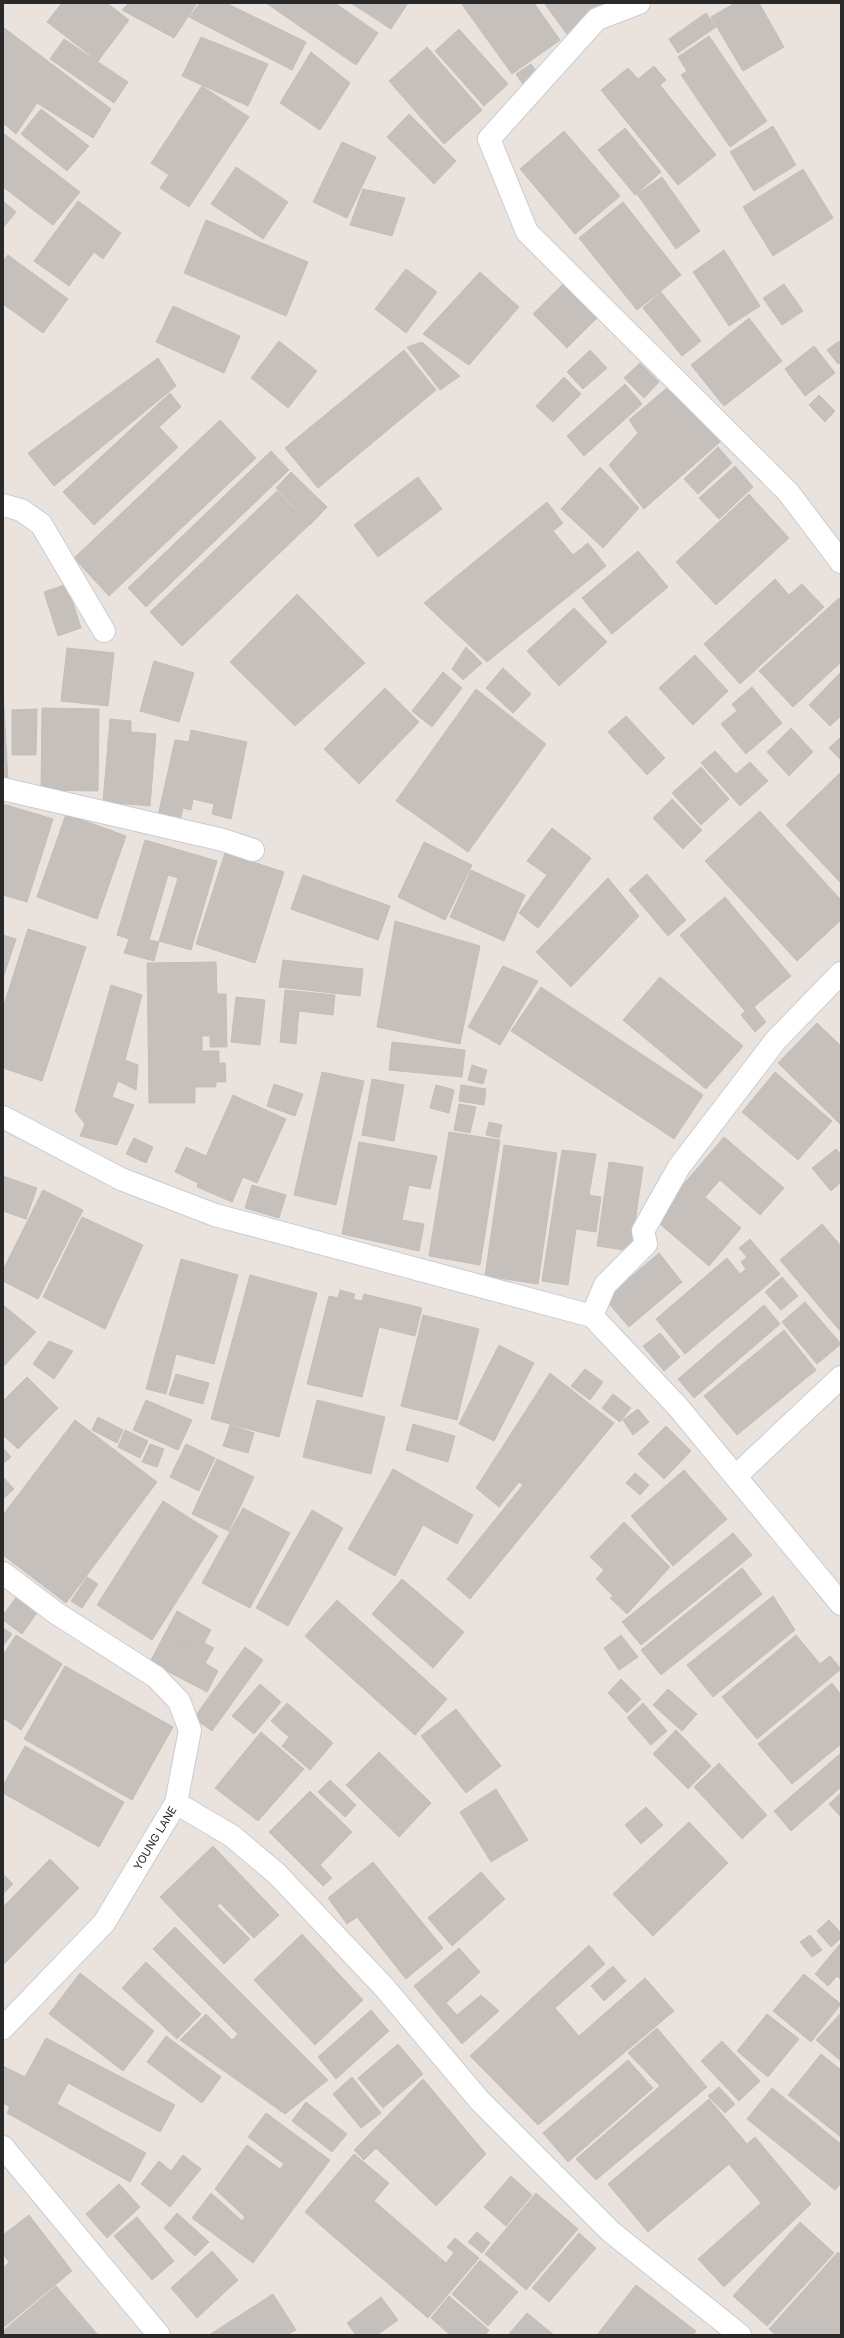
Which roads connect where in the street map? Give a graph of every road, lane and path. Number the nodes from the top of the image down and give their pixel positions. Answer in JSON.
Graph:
{"nodes":[{"id":1,"x":639,"y":3,"type":"edge"},
{"id":2,"x":3,"y":505,"type":"edge"},
{"id":3,"x":841,"y":562,"type":"edge"},
{"id":4,"x":104,"y":631,"type":"dead end"},
{"id":5,"x":3,"y":789,"type":"edge"},
{"id":6,"x":253,"y":850,"type":"dead end"},
{"id":7,"x":841,"y":973,"type":"edge"},
{"id":8,"x":3,"y":1117,"type":"edge"},
{"id":9,"x":592,"y":1316,"type":"junction"},
{"id":10,"x":841,"y":1377,"type":"edge"},
{"id":11,"x":736,"y":1476,"type":"junction"},
{"id":12,"x":3,"y":1574,"type":"edge"},
{"id":13,"x":841,"y":1604,"type":"edge"},
{"id":14,"x":176,"y":1803,"type":"junction"},
{"id":15,"x":3,"y":2028,"type":"edge"},
{"id":16,"x":3,"y":2148,"type":"edge"},
{"id":17,"x":160,"y":2335,"type":"edge"},
{"id":18,"x":740,"y":2335,"type":"edge"}],
"edges":[{"from":1,"to":3,"type":"street"},
{"from":2,"to":4,"type":"street"},
{"from":5,"to":6,"type":"street"},
{"from":7,"to":9,"type":"street"},
{"from":8,"to":9,"type":"street"},
{"from":9,"to":11,"type":"street"},
{"from":10,"to":11,"type":"street"},
{"from":11,"to":13,"type":"street"},
{"from":12,"to":14,"type":"street","name":"YOUNG LANE"},
{"from":14,"to":15,"type":"street","name":"YOUNG LANE"},
{"from":14,"to":18,"type":"street"},
{"from":16,"to":17,"type":"street"}]}
